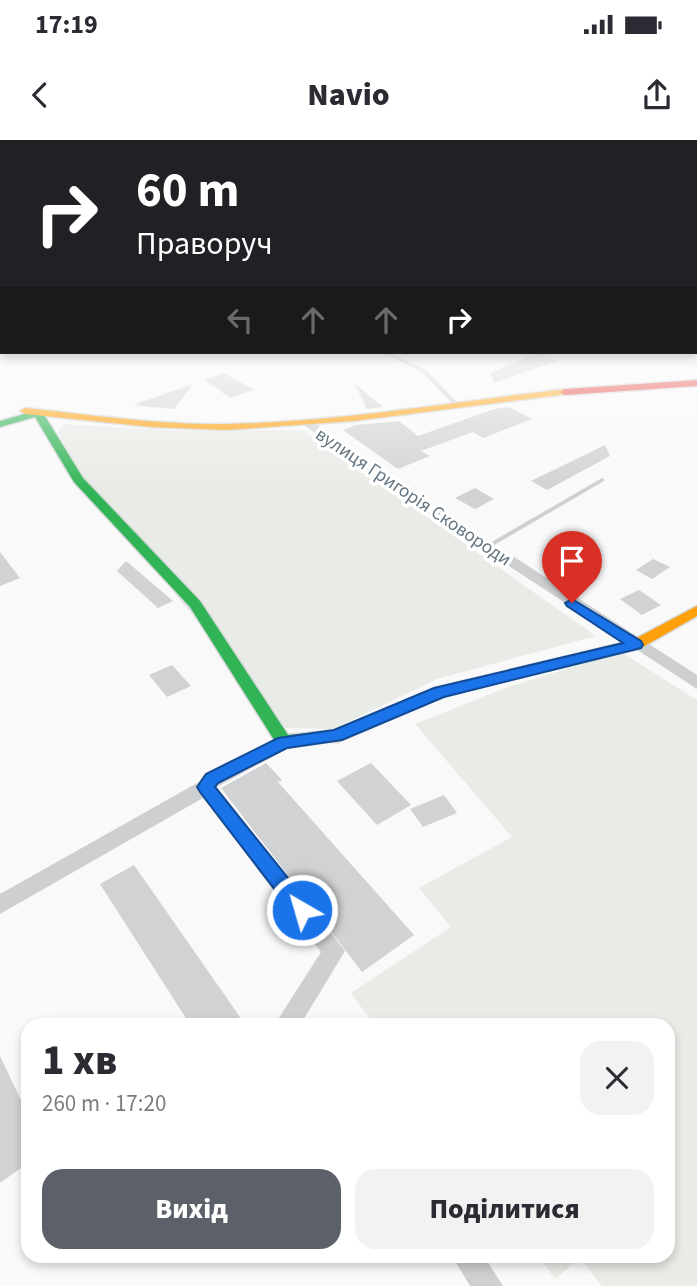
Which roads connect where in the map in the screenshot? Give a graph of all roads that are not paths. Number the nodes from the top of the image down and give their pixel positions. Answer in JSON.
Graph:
{"nodes":[{"id":1,"x":436,"y":383,"type":"edge"},
{"id":2,"x":688,"y":383,"type":"edge"},
{"id":3,"x":454,"y":403,"type":"junction"},
{"id":4,"x":0,"y":408,"type":"edge"},
{"id":5,"x":307,"y":422,"type":"junction"},
{"id":6,"x":0,"y":424,"type":"edge"},
{"id":7,"x":602,"y":480,"type":"dead end"},
{"id":8,"x":487,"y":547,"type":"junction"},
{"id":9,"x":697,"y":610,"type":"edge"},
{"id":10,"x":636,"y":645,"type":"junction"},
{"id":11,"x":697,"y":683,"type":"edge"},
{"id":12,"x":284,"y":742,"type":"junction"},
{"id":13,"x":206,"y":787,"type":"junction"},
{"id":14,"x":0,"y":905,"type":"edge"},
{"id":15,"x":291,"y":1018,"type":"edge"},
{"id":16,"x":471,"y":1263,"type":"edge"},
{"id":17,"x":488,"y":1286,"type":"edge"}],
"edges":[{"from":1,"to":3,"type":"lane"},
{"from":2,"to":3,"type":"street"},
{"from":3,"to":5,"type":"street"},
{"from":4,"to":5,"type":"street"},
{"from":5,"to":8,"type":"street","name":"вулиця Григорія Сковороди"},
{"from":6,"to":12,"type":"street"},
{"from":7,"to":8,"type":"lane"},
{"from":8,"to":10,"type":"street","name":"вулиця Григорія Сковороди"},
{"from":9,"to":10,"type":"street"},
{"from":10,"to":11,"type":"street","name":"вулиця Григорія Сковороди"},
{"from":10,"to":12,"type":"street"},
{"from":12,"to":13,"type":"street"},
{"from":13,"to":14,"type":"street"},
{"from":13,"to":15,"type":"street"},
{"from":16,"to":17,"type":"street"}]}
